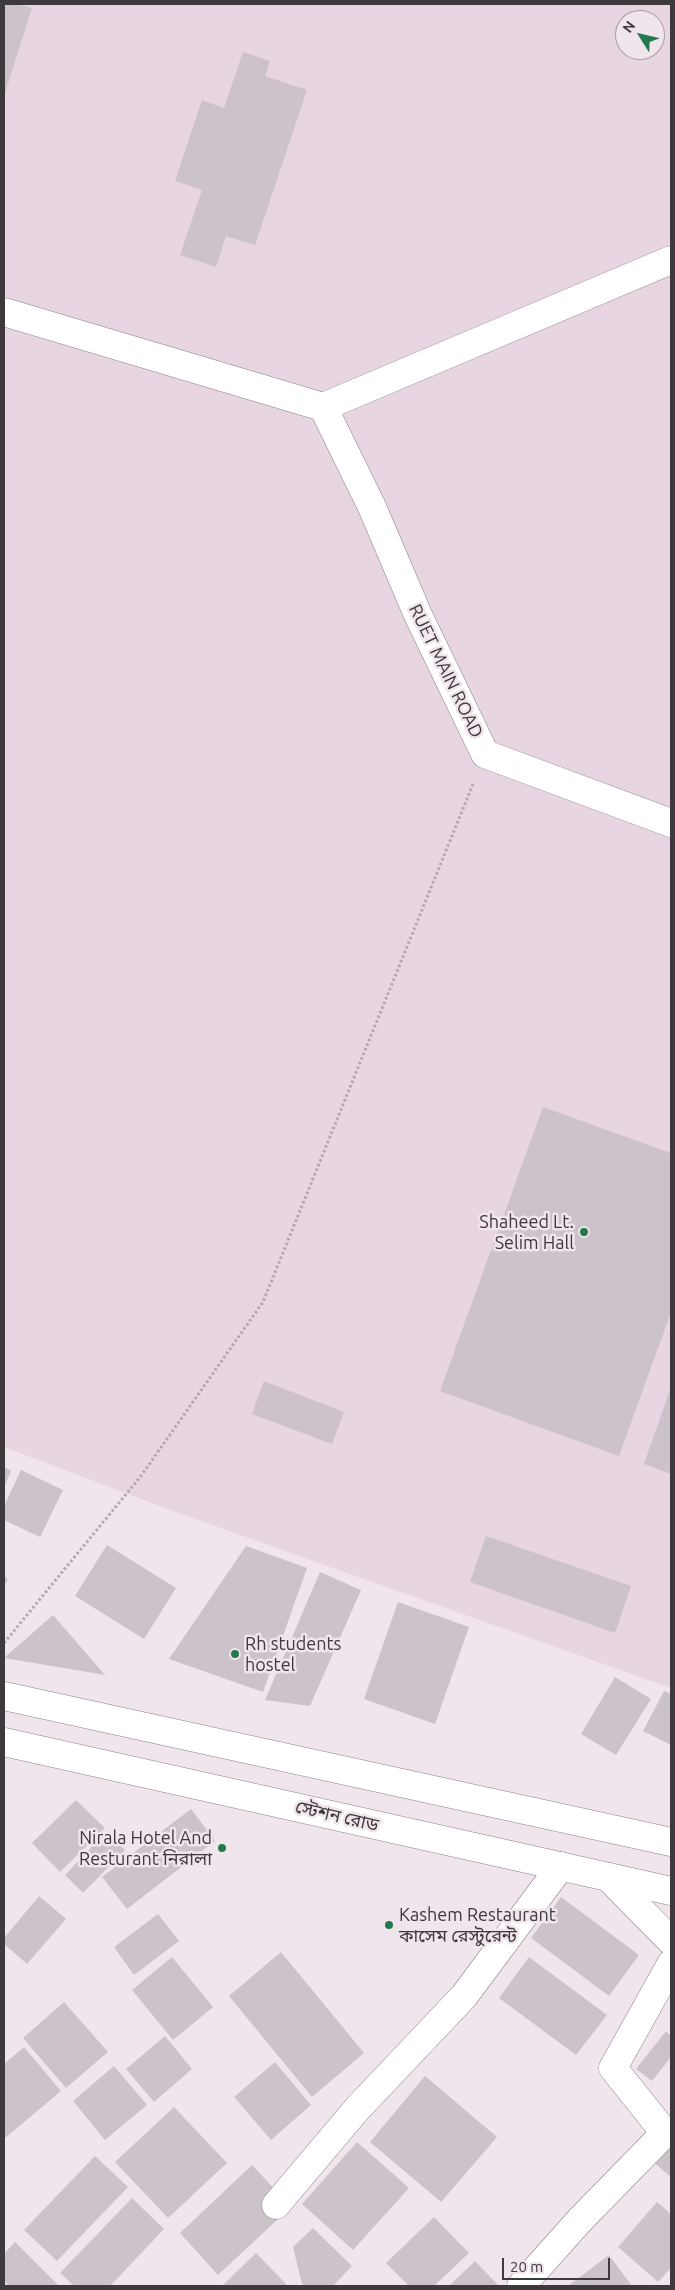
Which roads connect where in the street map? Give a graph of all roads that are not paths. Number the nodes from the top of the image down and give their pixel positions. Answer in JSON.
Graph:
{"nodes":[{"id":1,"x":671,"y":260,"type":"edge"},
{"id":2,"x":4,"y":312,"type":"edge"},
{"id":3,"x":323,"y":407,"type":"junction"},
{"id":4,"x":671,"y":823,"type":"edge"},
{"id":5,"x":4,"y":1696,"type":"edge"},
{"id":6,"x":4,"y":1742,"type":"edge"},
{"id":7,"x":671,"y":1842,"type":"edge"},
{"id":8,"x":561,"y":1866,"type":"junction"},
{"id":9,"x":608,"y":1877,"type":"junction"},
{"id":10,"x":671,"y":1891,"type":"edge"},
{"id":11,"x":671,"y":1941,"type":"edge"},
{"id":12,"x":671,"y":1964,"type":"edge"},
{"id":13,"x":276,"y":2205,"type":"dead end"},
{"id":14,"x":521,"y":2286,"type":"edge"}],
"edges":[{"from":1,"to":3,"type":"street"},
{"from":2,"to":3,"type":"street"},
{"from":3,"to":4,"type":"street","name":"RUET MAIN ROAD"},
{"from":5,"to":7,"type":"street"},
{"from":6,"to":8,"type":"street","name":"স্টেশন রোড"},
{"from":8,"to":9,"type":"street","name":"স্টেশন রোড"},
{"from":8,"to":13,"type":"street"},
{"from":9,"to":10,"type":"street","name":"স্টেশন রোড"},
{"from":9,"to":11,"type":"street"},
{"from":12,"to":14,"type":"street"}]}
